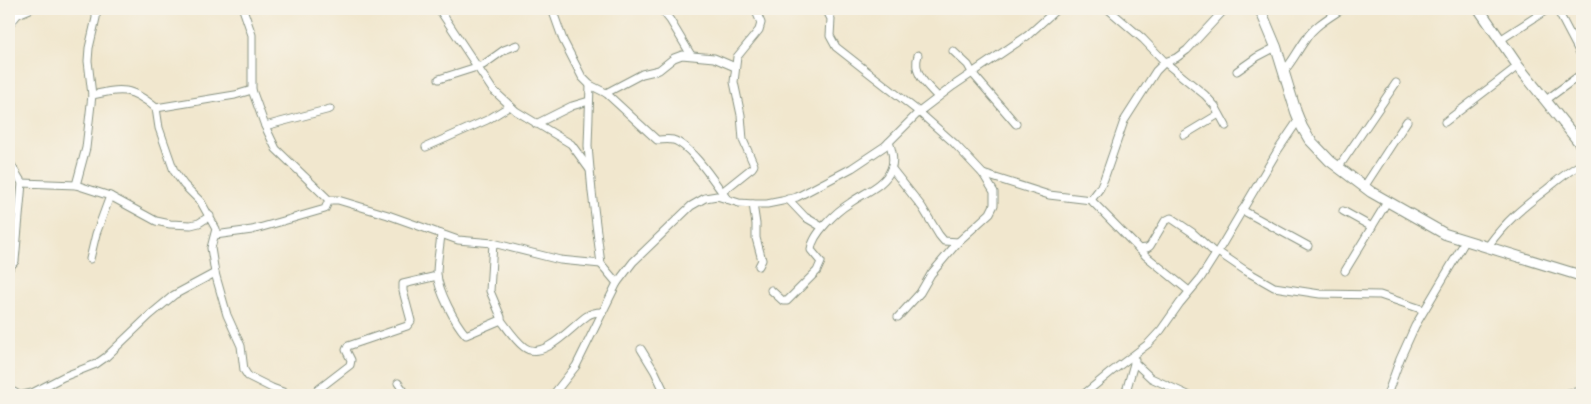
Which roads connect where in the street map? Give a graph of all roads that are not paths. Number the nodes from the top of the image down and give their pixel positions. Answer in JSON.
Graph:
{"nodes":[{"id":1,"x":30,"y":9,"type":"edge"},
{"id":2,"x":93,"y":9,"type":"edge"},
{"id":3,"x":243,"y":9,"type":"edge"},
{"id":4,"x":438,"y":9,"type":"edge"},
{"id":5,"x":552,"y":9,"type":"edge"},
{"id":6,"x":634,"y":9,"type":"edge"},
{"id":7,"x":648,"y":9,"type":"edge"},
{"id":8,"x":661,"y":9,"type":"edge"},
{"id":9,"x":755,"y":9,"type":"edge"},
{"id":10,"x":826,"y":9,"type":"edge"},
{"id":11,"x":1057,"y":9,"type":"edge"},
{"id":12,"x":1108,"y":9,"type":"edge"},
{"id":13,"x":1226,"y":9,"type":"edge"},
{"id":14,"x":1260,"y":9,"type":"edge"},
{"id":15,"x":1342,"y":9,"type":"edge"},
{"id":16,"x":1479,"y":9,"type":"edge"},
{"id":17,"x":1548,"y":9,"type":"edge"},
{"id":18,"x":15,"y":11,"type":"edge"},
{"id":19,"x":1560,"y":15,"type":"dead end"},
{"id":20,"x":9,"y":25,"type":"edge"},
{"id":21,"x":1500,"y":40,"type":"junction"},
{"id":22,"x":517,"y":45,"type":"dead end"},
{"id":23,"x":1276,"y":47,"type":"junction"},
{"id":24,"x":953,"y":51,"type":"dead end"},
{"id":25,"x":691,"y":55,"type":"junction"},
{"id":26,"x":918,"y":56,"type":"dead end"},
{"id":27,"x":1582,"y":57,"type":"edge"},
{"id":28,"x":1165,"y":62,"type":"junction"},
{"id":29,"x":1518,"y":66,"type":"junction"},
{"id":30,"x":735,"y":67,"type":"junction"},
{"id":31,"x":476,"y":68,"type":"junction"},
{"id":32,"x":1237,"y":71,"type":"dead end"},
{"id":33,"x":1284,"y":71,"type":"junction"},
{"id":34,"x":1582,"y":71,"type":"edge"},
{"id":35,"x":972,"y":74,"type":"junction"},
{"id":36,"x":438,"y":79,"type":"dead end"},
{"id":37,"x":1396,"y":83,"type":"dead end"},
{"id":38,"x":590,"y":85,"type":"junction"},
{"id":39,"x":252,"y":90,"type":"junction"},
{"id":40,"x":606,"y":93,"type":"junction"},
{"id":41,"x":92,"y":95,"type":"junction"},
{"id":42,"x":938,"y":97,"type":"junction"},
{"id":43,"x":1546,"y":100,"type":"junction"},
{"id":44,"x":589,"y":101,"type":"junction"},
{"id":45,"x":510,"y":106,"type":"junction"},
{"id":46,"x":156,"y":108,"type":"junction"},
{"id":47,"x":330,"y":109,"type":"dead end"},
{"id":48,"x":919,"y":112,"type":"junction"},
{"id":49,"x":1219,"y":114,"type":"junction"},
{"id":50,"x":1299,"y":119,"type":"junction"},
{"id":51,"x":1407,"y":121,"type":"dead end"},
{"id":52,"x":1445,"y":122,"type":"dead end"},
{"id":53,"x":536,"y":124,"type":"junction"},
{"id":54,"x":1016,"y":124,"type":"dead end"},
{"id":55,"x":265,"y":126,"type":"junction"},
{"id":56,"x":1226,"y":126,"type":"dead end"},
{"id":57,"x":1184,"y":135,"type":"dead end"},
{"id":58,"x":889,"y":142,"type":"junction"},
{"id":59,"x":1582,"y":146,"type":"edge"},
{"id":60,"x":426,"y":148,"type":"dead end"},
{"id":61,"x":11,"y":163,"type":"edge"},
{"id":62,"x":1582,"y":164,"type":"edge"},
{"id":63,"x":1338,"y":168,"type":"junction"},
{"id":64,"x":892,"y":169,"type":"junction"},
{"id":65,"x":590,"y":170,"type":"junction"},
{"id":66,"x":983,"y":174,"type":"junction"},
{"id":67,"x":22,"y":183,"type":"junction"},
{"id":68,"x":76,"y":185,"type":"junction"},
{"id":69,"x":1364,"y":187,"type":"junction"},
{"id":70,"x":722,"y":192,"type":"junction"},
{"id":71,"x":110,"y":196,"type":"junction"},
{"id":72,"x":788,"y":199,"type":"junction"},
{"id":73,"x":329,"y":200,"type":"junction"},
{"id":74,"x":727,"y":200,"type":"junction"},
{"id":75,"x":1091,"y":200,"type":"junction"},
{"id":76,"x":1387,"y":202,"type":"junction"},
{"id":77,"x":753,"y":204,"type":"junction"},
{"id":78,"x":1242,"y":210,"type":"junction"},
{"id":79,"x":1343,"y":211,"type":"dead end"},
{"id":80,"x":210,"y":216,"type":"junction"},
{"id":81,"x":9,"y":226,"type":"edge"},
{"id":82,"x":18,"y":226,"type":"junction"},
{"id":83,"x":822,"y":227,"type":"junction"},
{"id":84,"x":1372,"y":227,"type":"junction"},
{"id":85,"x":441,"y":234,"type":"junction"},
{"id":86,"x":215,"y":235,"type":"junction"},
{"id":87,"x":1466,"y":240,"type":"junction"},
{"id":88,"x":958,"y":242,"type":"junction"},
{"id":89,"x":492,"y":243,"type":"junction"},
{"id":90,"x":1308,"y":246,"type":"dead end"},
{"id":91,"x":1488,"y":246,"type":"junction"},
{"id":92,"x":1139,"y":248,"type":"junction"},
{"id":93,"x":1217,"y":253,"type":"junction"},
{"id":94,"x":90,"y":259,"type":"dead end"},
{"id":95,"x":601,"y":264,"type":"junction"},
{"id":96,"x":759,"y":266,"type":"dead end"},
{"id":97,"x":9,"y":268,"type":"edge"},
{"id":98,"x":1345,"y":271,"type":"dead end"},
{"id":99,"x":215,"y":273,"type":"junction"},
{"id":100,"x":437,"y":276,"type":"junction"},
{"id":101,"x":1582,"y":276,"type":"edge"},
{"id":102,"x":617,"y":284,"type":"junction"},
{"id":103,"x":771,"y":290,"type":"dead end"},
{"id":104,"x":1189,"y":292,"type":"junction"},
{"id":105,"x":1424,"y":310,"type":"junction"},
{"id":106,"x":602,"y":312,"type":"junction"},
{"id":107,"x":898,"y":317,"type":"dead end"},
{"id":108,"x":501,"y":320,"type":"junction"},
{"id":109,"x":641,"y":349,"type":"dead end"},
{"id":110,"x":1136,"y":352,"type":"junction"},
{"id":111,"x":1134,"y":362,"type":"junction"},
{"id":112,"x":398,"y":384,"type":"dead end"},
{"id":113,"x":1582,"y":391,"type":"edge"},
{"id":114,"x":9,"y":392,"type":"edge"},
{"id":115,"x":1564,"y":394,"type":"dead end"},
{"id":116,"x":19,"y":395,"type":"edge"},
{"id":117,"x":23,"y":395,"type":"edge"},
{"id":118,"x":291,"y":395,"type":"edge"},
{"id":119,"x":311,"y":395,"type":"edge"},
{"id":120,"x":407,"y":395,"type":"edge"},
{"id":121,"x":553,"y":395,"type":"edge"},
{"id":122,"x":666,"y":395,"type":"edge"},
{"id":123,"x":1083,"y":395,"type":"edge"},
{"id":124,"x":1126,"y":395,"type":"edge"},
{"id":125,"x":1188,"y":395,"type":"edge"},
{"id":126,"x":1389,"y":395,"type":"edge"}],
"edges":[{"from":1,"to":18,"type":"street"},
{"from":2,"to":41,"type":"street"},
{"from":3,"to":39,"type":"street"},
{"from":4,"to":31,"type":"street"},
{"from":5,"to":38,"type":"street"},
{"from":6,"to":7,"type":"street"},
{"from":8,"to":25,"type":"street"},
{"from":9,"to":30,"type":"street"},
{"from":10,"to":48,"type":"street"},
{"from":11,"to":35,"type":"street"},
{"from":12,"to":28,"type":"street"},
{"from":13,"to":28,"type":"street"},
{"from":14,"to":23,"type":"street"},
{"from":15,"to":33,"type":"street"},
{"from":16,"to":21,"type":"street"},
{"from":17,"to":21,"type":"street"},
{"from":18,"to":20,"type":"street"},
{"from":19,"to":27,"type":"street"},
{"from":21,"to":29,"type":"street"},
{"from":22,"to":31,"type":"street"},
{"from":23,"to":32,"type":"street"},
{"from":23,"to":33,"type":"street"},
{"from":24,"to":35,"type":"street"},
{"from":25,"to":30,"type":"street"},
{"from":25,"to":40,"type":"street"},
{"from":26,"to":42,"type":"street"},
{"from":28,"to":49,"type":"street"},
{"from":28,"to":75,"type":"street"},
{"from":29,"to":43,"type":"street"},
{"from":29,"to":52,"type":"street"},
{"from":30,"to":70,"type":"street"},
{"from":31,"to":36,"type":"street"},
{"from":31,"to":45,"type":"street"},
{"from":33,"to":50,"type":"street"},
{"from":34,"to":43,"type":"street"},
{"from":35,"to":42,"type":"street"},
{"from":35,"to":54,"type":"street"},
{"from":37,"to":63,"type":"street"},
{"from":38,"to":40,"type":"street"},
{"from":38,"to":44,"type":"street"},
{"from":39,"to":46,"type":"street"},
{"from":39,"to":55,"type":"street"},
{"from":40,"to":70,"type":"street"},
{"from":41,"to":46,"type":"street"},
{"from":41,"to":68,"type":"street"},
{"from":42,"to":48,"type":"street"},
{"from":43,"to":59,"type":"street"},
{"from":44,"to":53,"type":"street"},
{"from":44,"to":65,"type":"street"},
{"from":45,"to":53,"type":"street"},
{"from":45,"to":60,"type":"street"},
{"from":46,"to":80,"type":"street"},
{"from":47,"to":55,"type":"street"},
{"from":48,"to":58,"type":"street"},
{"from":48,"to":66,"type":"street"},
{"from":49,"to":56,"type":"street"},
{"from":49,"to":57,"type":"street"},
{"from":50,"to":63,"type":"street"},
{"from":50,"to":78,"type":"street"},
{"from":51,"to":69,"type":"street"},
{"from":53,"to":65,"type":"street"},
{"from":55,"to":73,"type":"street"},
{"from":58,"to":64,"type":"street"},
{"from":58,"to":72,"type":"street"},
{"from":61,"to":67,"type":"street"},
{"from":62,"to":91,"type":"street"},
{"from":63,"to":69,"type":"street"},
{"from":64,"to":83,"type":"street"},
{"from":64,"to":88,"type":"street"},
{"from":65,"to":95,"type":"street"},
{"from":66,"to":75,"type":"street"},
{"from":66,"to":88,"type":"street"},
{"from":67,"to":68,"type":"street"},
{"from":67,"to":82,"type":"street"},
{"from":68,"to":71,"type":"street"},
{"from":69,"to":76,"type":"street"},
{"from":70,"to":74,"type":"street"},
{"from":71,"to":80,"type":"street"},
{"from":71,"to":94,"type":"street"},
{"from":72,"to":77,"type":"street"},
{"from":72,"to":83,"type":"street"},
{"from":73,"to":85,"type":"street"},
{"from":73,"to":86,"type":"street"},
{"from":74,"to":77,"type":"street"},
{"from":74,"to":102,"type":"street"},
{"from":75,"to":92,"type":"street"},
{"from":76,"to":84,"type":"street"},
{"from":76,"to":87,"type":"street"},
{"from":77,"to":96,"type":"street"},
{"from":78,"to":90,"type":"street"},
{"from":78,"to":93,"type":"street"},
{"from":79,"to":84,"type":"street"},
{"from":80,"to":86,"type":"street"},
{"from":81,"to":82,"type":"street"},
{"from":82,"to":97,"type":"street"},
{"from":83,"to":103,"type":"street"},
{"from":84,"to":98,"type":"street"},
{"from":85,"to":89,"type":"street"},
{"from":85,"to":100,"type":"street"},
{"from":86,"to":99,"type":"street"},
{"from":87,"to":91,"type":"street"},
{"from":87,"to":105,"type":"street"},
{"from":88,"to":107,"type":"street"},
{"from":89,"to":95,"type":"street"},
{"from":89,"to":108,"type":"street"},
{"from":91,"to":101,"type":"street"},
{"from":92,"to":93,"type":"street"},
{"from":92,"to":104,"type":"street"},
{"from":93,"to":104,"type":"street"},
{"from":93,"to":105,"type":"street"},
{"from":95,"to":102,"type":"street"},
{"from":99,"to":117,"type":"street"},
{"from":99,"to":118,"type":"street"},
{"from":100,"to":108,"type":"street"},
{"from":100,"to":119,"type":"street"},
{"from":102,"to":106,"type":"street"},
{"from":104,"to":110,"type":"street"},
{"from":105,"to":126,"type":"street"},
{"from":106,"to":108,"type":"street"},
{"from":106,"to":121,"type":"street"},
{"from":109,"to":122,"type":"street"},
{"from":110,"to":111,"type":"street"},
{"from":110,"to":123,"type":"street"},
{"from":111,"to":124,"type":"street"},
{"from":111,"to":125,"type":"street"},
{"from":112,"to":120,"type":"street"},
{"from":113,"to":115,"type":"street"},
{"from":114,"to":116,"type":"street"}]}
